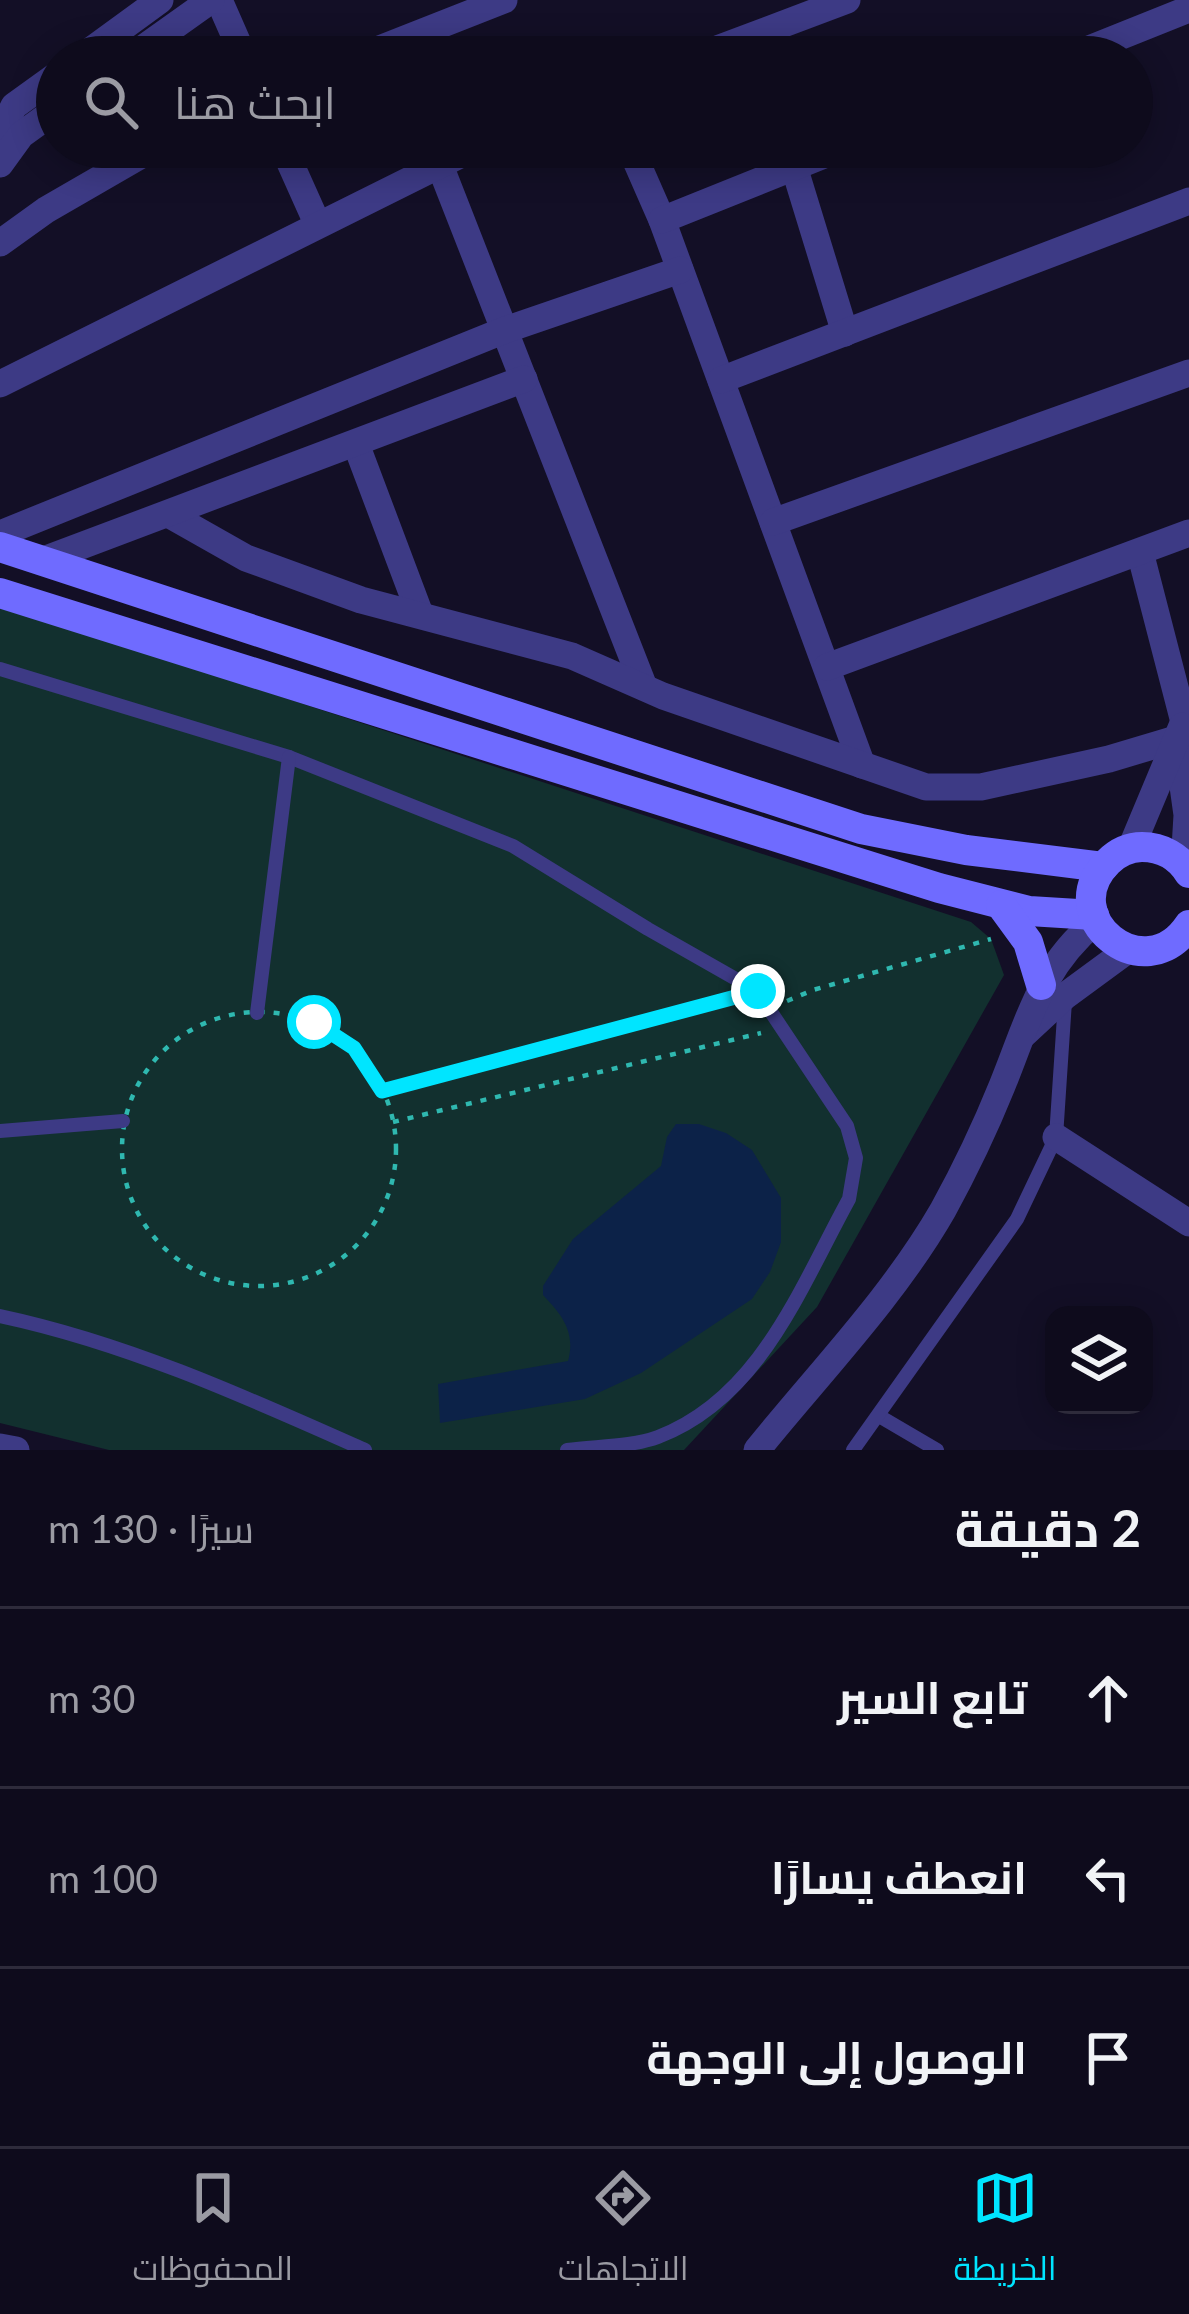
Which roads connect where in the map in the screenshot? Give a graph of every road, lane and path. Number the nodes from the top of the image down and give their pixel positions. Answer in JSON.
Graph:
{"nodes":[{"id":1,"x":160,"y":0,"type":"edge"},
{"id":2,"x":215,"y":0,"type":"edge"},
{"id":3,"x":504,"y":0,"type":"edge"},
{"id":4,"x":847,"y":0,"type":"edge"},
{"id":5,"x":1189,"y":9,"type":"edge"},
{"id":6,"x":111,"y":36,"type":"edge"},
{"id":7,"x":162,"y":36,"type":"edge"},
{"id":8,"x":233,"y":36,"type":"edge"},
{"id":9,"x":412,"y":36,"type":"edge"},
{"id":10,"x":775,"y":36,"type":"edge"},
{"id":11,"x":1122,"y":36,"type":"edge"},
{"id":12,"x":36,"y":90,"type":"edge"},
{"id":13,"x":36,"y":124,"type":"edge"},
{"id":14,"x":0,"y":133,"type":"edge"},
{"id":15,"x":0,"y":164,"type":"edge"},
{"id":16,"x":118,"y":168,"type":"edge"},
{"id":17,"x":292,"y":168,"type":"edge"},
{"id":18,"x":430,"y":168,"type":"edge"},
{"id":19,"x":442,"y":168,"type":"edge"},
{"id":20,"x":639,"y":168,"type":"edge"},
{"id":21,"x":768,"y":168,"type":"edge"},
{"id":22,"x":794,"y":168,"type":"edge"},
{"id":23,"x":1189,"y":201,"type":"edge"},
{"id":24,"x":662,"y":220,"type":"junction"},
{"id":25,"x":317,"y":223,"type":"junction"},
{"id":26,"x":0,"y":243,"type":"edge"},
{"id":27,"x":680,"y":271,"type":"junction"},
{"id":28,"x":505,"y":330,"type":"junction"},
{"id":29,"x":845,"y":333,"type":"junction"},
{"id":30,"x":1189,"y":373,"type":"edge"},
{"id":31,"x":524,"y":379,"type":"junction"},
{"id":32,"x":721,"y":380,"type":"junction"},
{"id":33,"x":0,"y":384,"type":"edge"},
{"id":34,"x":356,"y":444,"type":"junction"},
{"id":35,"x":170,"y":515,"type":"junction"},
{"id":36,"x":773,"y":522,"type":"junction"},
{"id":37,"x":1189,"y":533,"type":"edge"},
{"id":38,"x":0,"y":534,"type":"edge"},
{"id":39,"x":0,"y":547,"type":"edge"},
{"id":40,"x":1140,"y":551,"type":"junction"},
{"id":41,"x":41,"y":561,"type":"junction"},
{"id":42,"x":0,"y":593,"type":"edge"},
{"id":43,"x":420,"y":614,"type":"junction"},
{"id":44,"x":826,"y":668,"type":"junction"},
{"id":45,"x":0,"y":669,"type":"edge"},
{"id":46,"x":644,"y":687,"type":"junction"},
{"id":47,"x":1183,"y":724,"type":"edge"},
{"id":48,"x":289,"y":757,"type":"junction"},
{"id":49,"x":862,"y":765,"type":"junction"},
{"id":50,"x":1130,"y":848,"type":"junction"},
{"id":51,"x":1103,"y":867,"type":"junction"},
{"id":52,"x":1187,"y":868,"type":"edge"},
{"id":53,"x":1000,"y":905,"type":"junction"},
{"id":54,"x":1095,"y":918,"type":"junction"},
{"id":55,"x":1188,"y":928,"type":"edge"},
{"id":56,"x":991,"y":939,"type":"dead end"},
{"id":57,"x":1130,"y":950,"type":"junction"},
{"id":58,"x":758,"y":991,"type":"junction"},
{"id":59,"x":1053,"y":991,"type":"junction"},
{"id":60,"x":771,"y":1008,"type":"junction"},
{"id":61,"x":257,"y":1012,"type":"junction"},
{"id":62,"x":784,"y":1027,"type":"junction"},
{"id":63,"x":382,"y":1091,"type":"junction"},
{"id":64,"x":122,"y":1121,"type":"junction"},
{"id":65,"x":393,"y":1121,"type":"junction"},
{"id":66,"x":0,"y":1131,"type":"edge"},
{"id":67,"x":1056,"y":1137,"type":"junction"},
{"id":68,"x":1189,"y":1223,"type":"edge"},
{"id":69,"x":0,"y":1316,"type":"edge"},
{"id":70,"x":879,"y":1416,"type":"junction"},
{"id":71,"x":0,"y":1447,"type":"edge"},
{"id":72,"x":16,"y":1450,"type":"edge"},
{"id":73,"x":364,"y":1450,"type":"edge"},
{"id":74,"x":567,"y":1450,"type":"edge"},
{"id":75,"x":757,"y":1450,"type":"edge"},
{"id":76,"x":853,"y":1450,"type":"edge"},
{"id":77,"x":937,"y":1450,"type":"edge"}],
"edges":[{"from":1,"to":6,"type":"street"},
{"from":2,"to":7,"type":"street"},
{"from":2,"to":8,"type":"street"},
{"from":3,"to":9,"type":"street"},
{"from":4,"to":10,"type":"street"},
{"from":5,"to":11,"type":"street"},
{"from":12,"to":14,"type":"street"},
{"from":13,"to":15,"type":"street"},
{"from":16,"to":26,"type":"street"},
{"from":17,"to":25,"type":"street"},
{"from":18,"to":25,"type":"street"},
{"from":19,"to":28,"type":"street"},
{"from":20,"to":24,"type":"street"},
{"from":21,"to":24,"type":"street"},
{"from":22,"to":29,"type":"street"},
{"from":23,"to":29,"type":"street"},
{"from":24,"to":27,"type":"street"},
{"from":25,"to":33,"type":"street"},
{"from":27,"to":28,"type":"street"},
{"from":27,"to":32,"type":"street"},
{"from":28,"to":31,"type":"street"},
{"from":28,"to":38,"type":"street"},
{"from":29,"to":32,"type":"street"},
{"from":30,"to":36,"type":"street"},
{"from":31,"to":34,"type":"street"},
{"from":31,"to":46,"type":"street"},
{"from":32,"to":36,"type":"street"},
{"from":34,"to":35,"type":"street"},
{"from":34,"to":43,"type":"street"},
{"from":35,"to":41,"type":"street"},
{"from":35,"to":43,"type":"street"},
{"from":36,"to":44,"type":"street"},
{"from":37,"to":40,"type":"street"},
{"from":39,"to":41,"type":"main road"},
{"from":40,"to":44,"type":"street"},
{"from":40,"to":47,"type":"street"},
{"from":41,"to":51,"type":"main road"},
{"from":42,"to":53,"type":"main road"},
{"from":43,"to":46,"type":"street"},
{"from":44,"to":49,"type":"street"},
{"from":45,"to":48,"type":"lane"},
{"from":46,"to":49,"type":"street"},
{"from":47,"to":49,"type":"street"},
{"from":47,"to":50,"type":"street"},
{"from":47,"to":52,"type":"street"},
{"from":48,"to":58,"type":"lane"},
{"from":48,"to":61,"type":"lane"},
{"from":50,"to":51,"type":"main road"},
{"from":50,"to":52,"type":"main road"},
{"from":51,"to":54,"type":"main road"},
{"from":53,"to":54,"type":"main road"},
{"from":53,"to":59,"type":"main road"},
{"from":54,"to":57,"type":"main road"},
{"from":54,"to":59,"type":"street"},
{"from":55,"to":57,"type":"main road"},
{"from":56,"to":60,"type":"path"},
{"from":57,"to":59,"type":"street"},
{"from":58,"to":60,"type":"lane"},
{"from":58,"to":63,"type":"path"},
{"from":59,"to":67,"type":"lane"},
{"from":59,"to":75,"type":"street"},
{"from":60,"to":62,"type":"lane"},
{"from":61,"to":63,"type":"path"},
{"from":61,"to":64,"type":"path"},
{"from":62,"to":65,"type":"path"},
{"from":62,"to":74,"type":"lane"},
{"from":63,"to":65,"type":"path"},
{"from":64,"to":65,"type":"path"},
{"from":64,"to":66,"type":"lane"},
{"from":67,"to":68,"type":"street"},
{"from":67,"to":70,"type":"lane"},
{"from":69,"to":73,"type":"lane"},
{"from":70,"to":76,"type":"lane"},
{"from":70,"to":77,"type":"lane"},
{"from":71,"to":72,"type":"street"}]}
